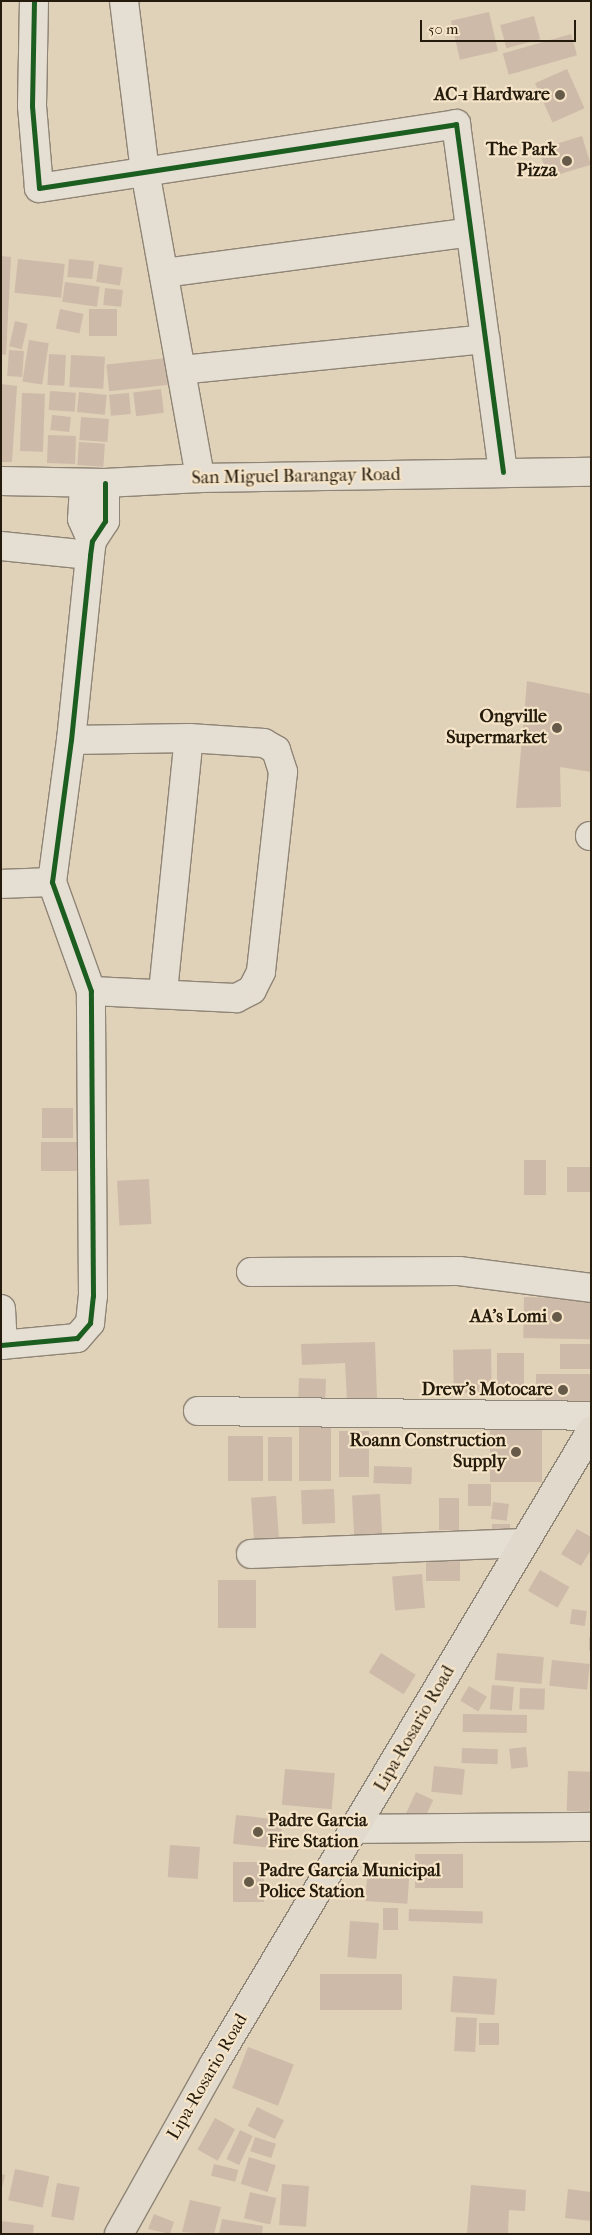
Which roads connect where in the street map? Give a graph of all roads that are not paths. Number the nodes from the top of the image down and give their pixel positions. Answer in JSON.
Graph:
{"nodes":[{"id":1,"x":34,"y":1,"type":"edge"},
{"id":2,"x":124,"y":1,"type":"edge"},
{"id":3,"x":145,"y":171,"type":"junction"},
{"id":4,"x":470,"y":232,"type":"junction"},
{"id":5,"x":164,"y":273,"type":"junction"},
{"id":6,"x":485,"y":339,"type":"junction"},
{"id":7,"x":181,"y":370,"type":"junction"},
{"id":8,"x":504,"y":472,"type":"junction"},
{"id":9,"x":591,"y":472,"type":"edge"},
{"id":10,"x":200,"y":478,"type":"junction"},
{"id":11,"x":1,"y":481,"type":"edge"},
{"id":12,"x":95,"y":484,"type":"junction"},
{"id":13,"x":1,"y":546,"type":"edge"},
{"id":14,"x":91,"y":548,"type":"junction"},
{"id":15,"x":189,"y":738,"type":"junction"},
{"id":16,"x":71,"y":740,"type":"junction"},
{"id":17,"x":52,"y":882,"type":"junction"},
{"id":18,"x":1,"y":884,"type":"edge"},
{"id":19,"x":91,"y":991,"type":"junction"},
{"id":20,"x":162,"y":992,"type":"junction"},
{"id":21,"x":251,"y":1272,"type":"dead end"},
{"id":22,"x":591,"y":1288,"type":"edge"},
{"id":23,"x":1,"y":1309,"type":"edge"},
{"id":24,"x":2,"y":1345,"type":"edge"},
{"id":25,"x":198,"y":1411,"type":"dead end"},
{"id":26,"x":591,"y":1416,"type":"edge"},
{"id":27,"x":591,"y":1431,"type":"edge"},
{"id":28,"x":523,"y":1543,"type":"junction"},
{"id":29,"x":251,"y":1554,"type":"dead end"},
{"id":30,"x":591,"y":1827,"type":"edge"},
{"id":31,"x":356,"y":1829,"type":"junction"},
{"id":32,"x":119,"y":2234,"type":"edge"}],
"edges":[{"from":1,"to":3,"type":"street"},
{"from":2,"to":3,"type":"street"},
{"from":3,"to":4,"type":"street"},
{"from":3,"to":5,"type":"street"},
{"from":4,"to":5,"type":"street"},
{"from":4,"to":6,"type":"street"},
{"from":5,"to":7,"type":"street"},
{"from":6,"to":7,"type":"street"},
{"from":6,"to":8,"type":"street"},
{"from":7,"to":10,"type":"street"},
{"from":8,"to":9,"type":"street","name":"San Miguel Barangay Road"},
{"from":8,"to":10,"type":"street","name":"San Miguel Barangay Road"},
{"from":10,"to":12,"type":"street","name":"San Miguel Barangay Road"},
{"from":11,"to":12,"type":"street","name":"San Miguel Barangay Road"},
{"from":12,"to":14,"type":"street"},
{"from":13,"to":14,"type":"street"},
{"from":14,"to":16,"type":"street"},
{"from":15,"to":16,"type":"street"},
{"from":15,"to":20,"type":"street"},
{"from":15,"to":20,"type":"street"},
{"from":16,"to":17,"type":"street"},
{"from":17,"to":18,"type":"street"},
{"from":17,"to":19,"type":"street"},
{"from":19,"to":20,"type":"street"},
{"from":19,"to":24,"type":"street"},
{"from":21,"to":22,"type":"street"},
{"from":23,"to":24,"type":"street"},
{"from":25,"to":26,"type":"street"},
{"from":27,"to":28,"type":"main road","name":"Lipa-Rosario Road"},
{"from":28,"to":29,"type":"street"},
{"from":28,"to":31,"type":"main road","name":"Lipa-Rosario Road"},
{"from":30,"to":31,"type":"street"},
{"from":31,"to":32,"type":"main road","name":"Lipa-Rosario Road"}]}
